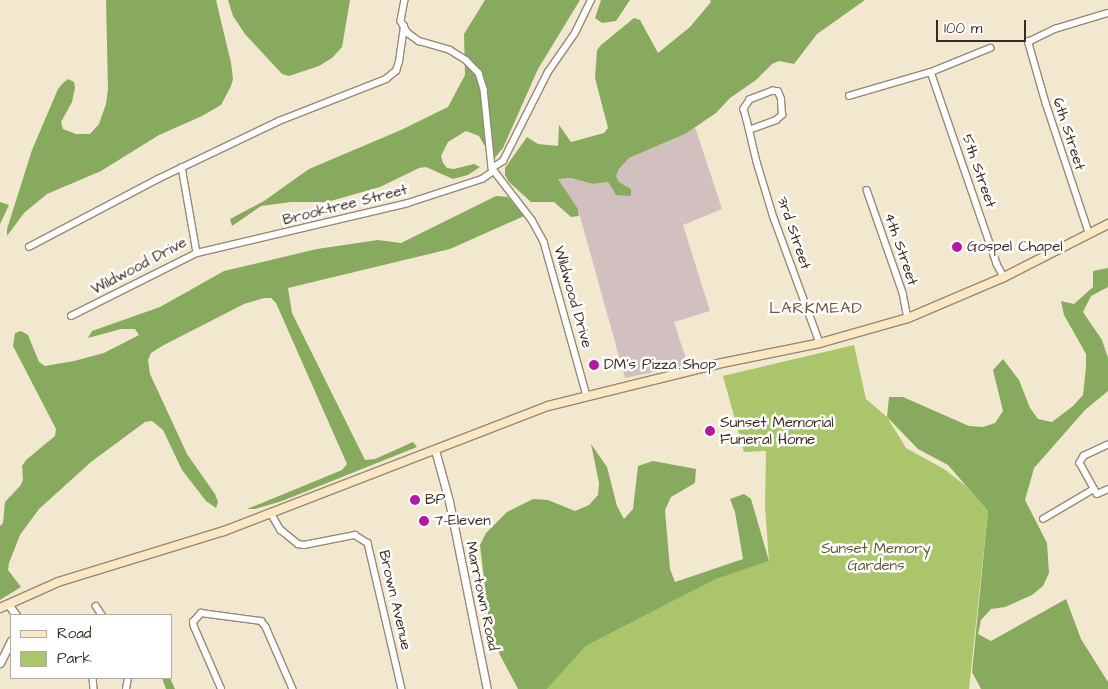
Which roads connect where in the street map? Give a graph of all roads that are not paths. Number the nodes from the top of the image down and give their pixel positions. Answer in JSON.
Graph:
{"nodes":[{"id":1,"x":405,"y":0,"type":"edge"},
{"id":2,"x":591,"y":0,"type":"edge"},
{"id":3,"x":1108,"y":13,"type":"edge"},
{"id":4,"x":404,"y":26,"type":"junction"},
{"id":5,"x":990,"y":48,"type":"dead end"},
{"id":6,"x":931,"y":72,"type":"junction"},
{"id":7,"x":849,"y":96,"type":"dead end"},
{"id":8,"x":749,"y":130,"type":"junction"},
{"id":9,"x":182,"y":167,"type":"junction"},
{"id":10,"x":493,"y":170,"type":"junction"},
{"id":11,"x":867,"y":190,"type":"dead end"},
{"id":12,"x":1108,"y":224,"type":"edge"},
{"id":13,"x":1089,"y":234,"type":"junction"},
{"id":14,"x":29,"y":247,"type":"dead end"},
{"id":15,"x":197,"y":253,"type":"junction"},
{"id":16,"x":1004,"y":277,"type":"junction"},
{"id":17,"x":71,"y":316,"type":"dead end"},
{"id":18,"x":908,"y":318,"type":"junction"},
{"id":19,"x":820,"y":343,"type":"junction"},
{"id":20,"x":587,"y":396,"type":"junction"},
{"id":21,"x":1108,"y":445,"type":"edge"},
{"id":22,"x":435,"y":450,"type":"junction"},
{"id":23,"x":1094,"y":489,"type":"junction"},
{"id":24,"x":1108,"y":489,"type":"edge"},
{"id":25,"x":271,"y":513,"type":"junction"},
{"id":26,"x":1043,"y":519,"type":"dead end"},
{"id":27,"x":8,"y":604,"type":"junction"},
{"id":28,"x":96,"y":606,"type":"dead end"},
{"id":29,"x":0,"y":608,"type":"edge"},
{"id":30,"x":15,"y":614,"type":"edge"},
{"id":31,"x":101,"y":614,"type":"edge"},
{"id":32,"x":10,"y":642,"type":"edge"},
{"id":33,"x":0,"y":663,"type":"edge"},
{"id":34,"x":221,"y":689,"type":"edge"},
{"id":35,"x":293,"y":689,"type":"edge"},
{"id":36,"x":402,"y":689,"type":"edge"},
{"id":37,"x":487,"y":689,"type":"edge"}],
"edges":[{"from":1,"to":4,"type":"street"},
{"from":2,"to":10,"type":"street"},
{"from":3,"to":13,"type":"street","name":"6th Street"},
{"from":4,"to":9,"type":"street"},
{"from":4,"to":10,"type":"street"},
{"from":5,"to":6,"type":"street"},
{"from":6,"to":7,"type":"street"},
{"from":6,"to":16,"type":"street","name":"5th Street"},
{"from":8,"to":8,"type":"street","name":"3rd Street"},
{"from":8,"to":19,"type":"street","name":"3rd Street"},
{"from":9,"to":14,"type":"street"},
{"from":9,"to":15,"type":"street","name":"Wildwood Drive"},
{"from":10,"to":15,"type":"street","name":"Brooktree Street"},
{"from":10,"to":20,"type":"street","name":"Wildwood Drive"},
{"from":11,"to":18,"type":"street","name":"4th Street"},
{"from":12,"to":13,"type":"main road"},
{"from":13,"to":16,"type":"main road"},
{"from":15,"to":17,"type":"street","name":"Wildwood Drive"},
{"from":16,"to":18,"type":"main road"},
{"from":18,"to":19,"type":"main road"},
{"from":19,"to":20,"type":"main road"},
{"from":20,"to":22,"type":"main road"},
{"from":21,"to":23,"type":"street"},
{"from":22,"to":25,"type":"main road"},
{"from":22,"to":37,"type":"street","name":"Marrtown Road"},
{"from":23,"to":24,"type":"street"},
{"from":23,"to":26,"type":"street"},
{"from":25,"to":27,"type":"main road"},
{"from":25,"to":36,"type":"street","name":"Brown Avenue"},
{"from":27,"to":29,"type":"main road"},
{"from":27,"to":30,"type":"street"},
{"from":28,"to":31,"type":"street"},
{"from":32,"to":33,"type":"street"},
{"from":34,"to":35,"type":"street"}]}
